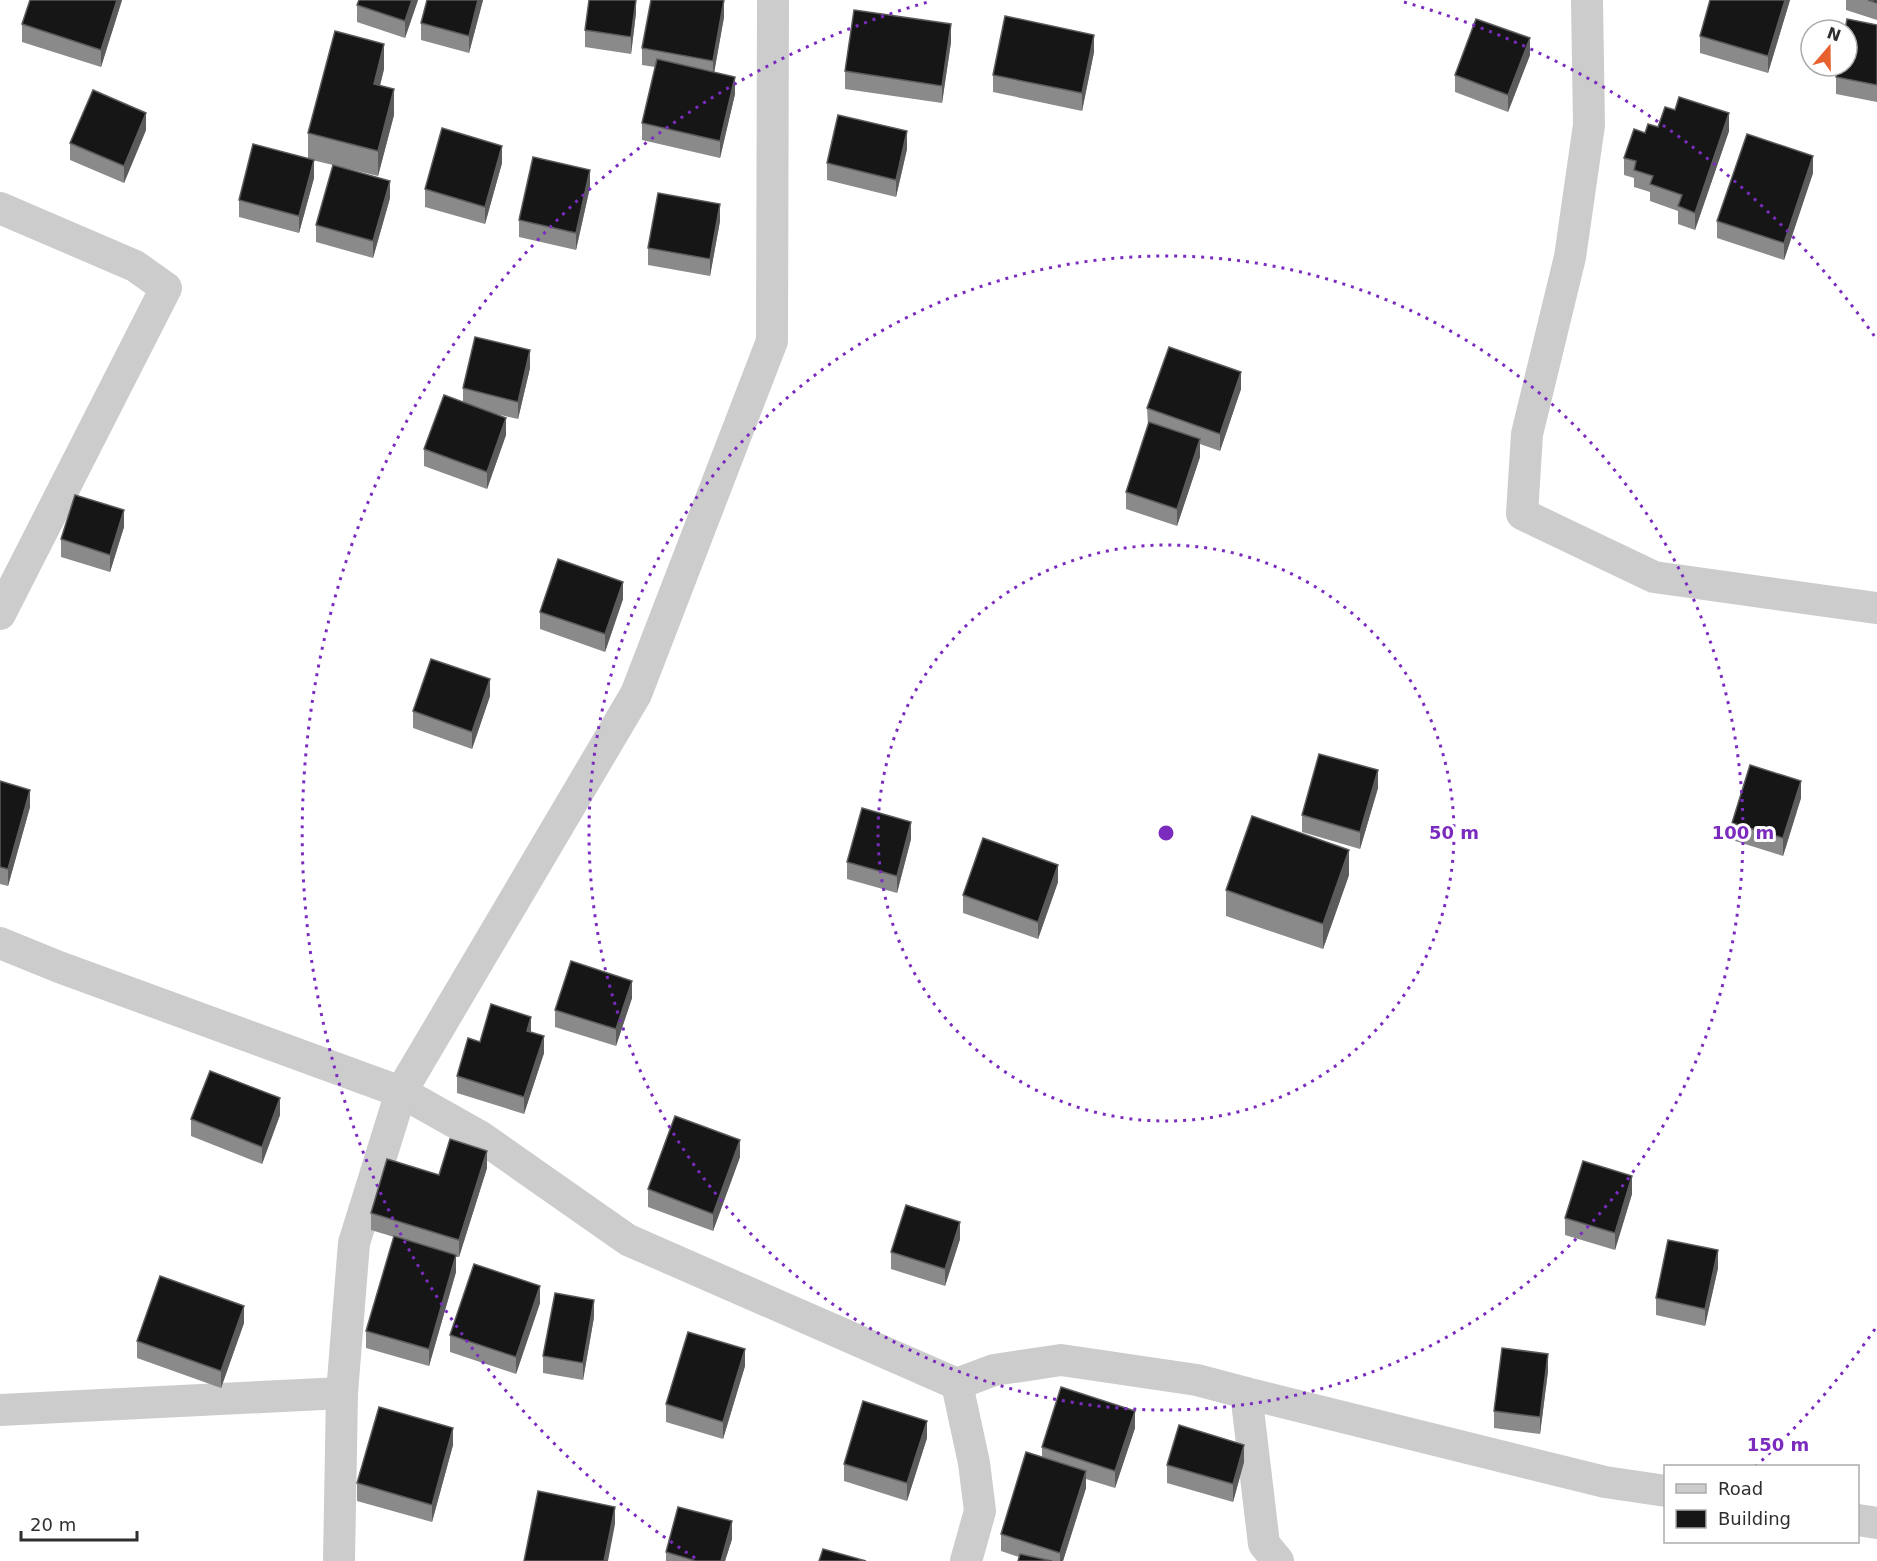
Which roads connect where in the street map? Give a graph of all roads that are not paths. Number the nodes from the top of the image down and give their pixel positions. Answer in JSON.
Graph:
{"nodes":[{"id":1,"x":773,"y":0,"type":"edge"},
{"id":2,"x":1587,"y":0,"type":"edge"},
{"id":3,"x":0,"y":208,"type":"edge"},
{"id":4,"x":1876,"y":608,"type":"edge"},
{"id":5,"x":0,"y":614,"type":"edge"},
{"id":6,"x":0,"y":943,"type":"edge"},
{"id":7,"x":401,"y":1092,"type":"junction"},
{"id":8,"x":957,"y":1384,"type":"junction"},
{"id":9,"x":342,"y":1393,"type":"junction"},
{"id":10,"x":1246,"y":1393,"type":"junction"},
{"id":11,"x":0,"y":1410,"type":"edge"},
{"id":12,"x":1664,"y":1491,"type":"edge"},
{"id":13,"x":1859,"y":1520,"type":"edge"},
{"id":14,"x":1877,"y":1523,"type":"edge"},
{"id":15,"x":339,"y":1561,"type":"edge"},
{"id":16,"x":966,"y":1561,"type":"edge"},
{"id":17,"x":1278,"y":1561,"type":"edge"}],
"edges":[{"from":1,"to":7,"type":"street"},
{"from":2,"to":4,"type":"street"},
{"from":3,"to":5,"type":"street"},
{"from":6,"to":7,"type":"street"},
{"from":7,"to":8,"type":"street"},
{"from":7,"to":9,"type":"street"},
{"from":8,"to":10,"type":"street"},
{"from":8,"to":16,"type":"street"},
{"from":9,"to":11,"type":"street"},
{"from":9,"to":15,"type":"street"},
{"from":10,"to":12,"type":"street"},
{"from":10,"to":17,"type":"street"},
{"from":13,"to":14,"type":"street"}]}
